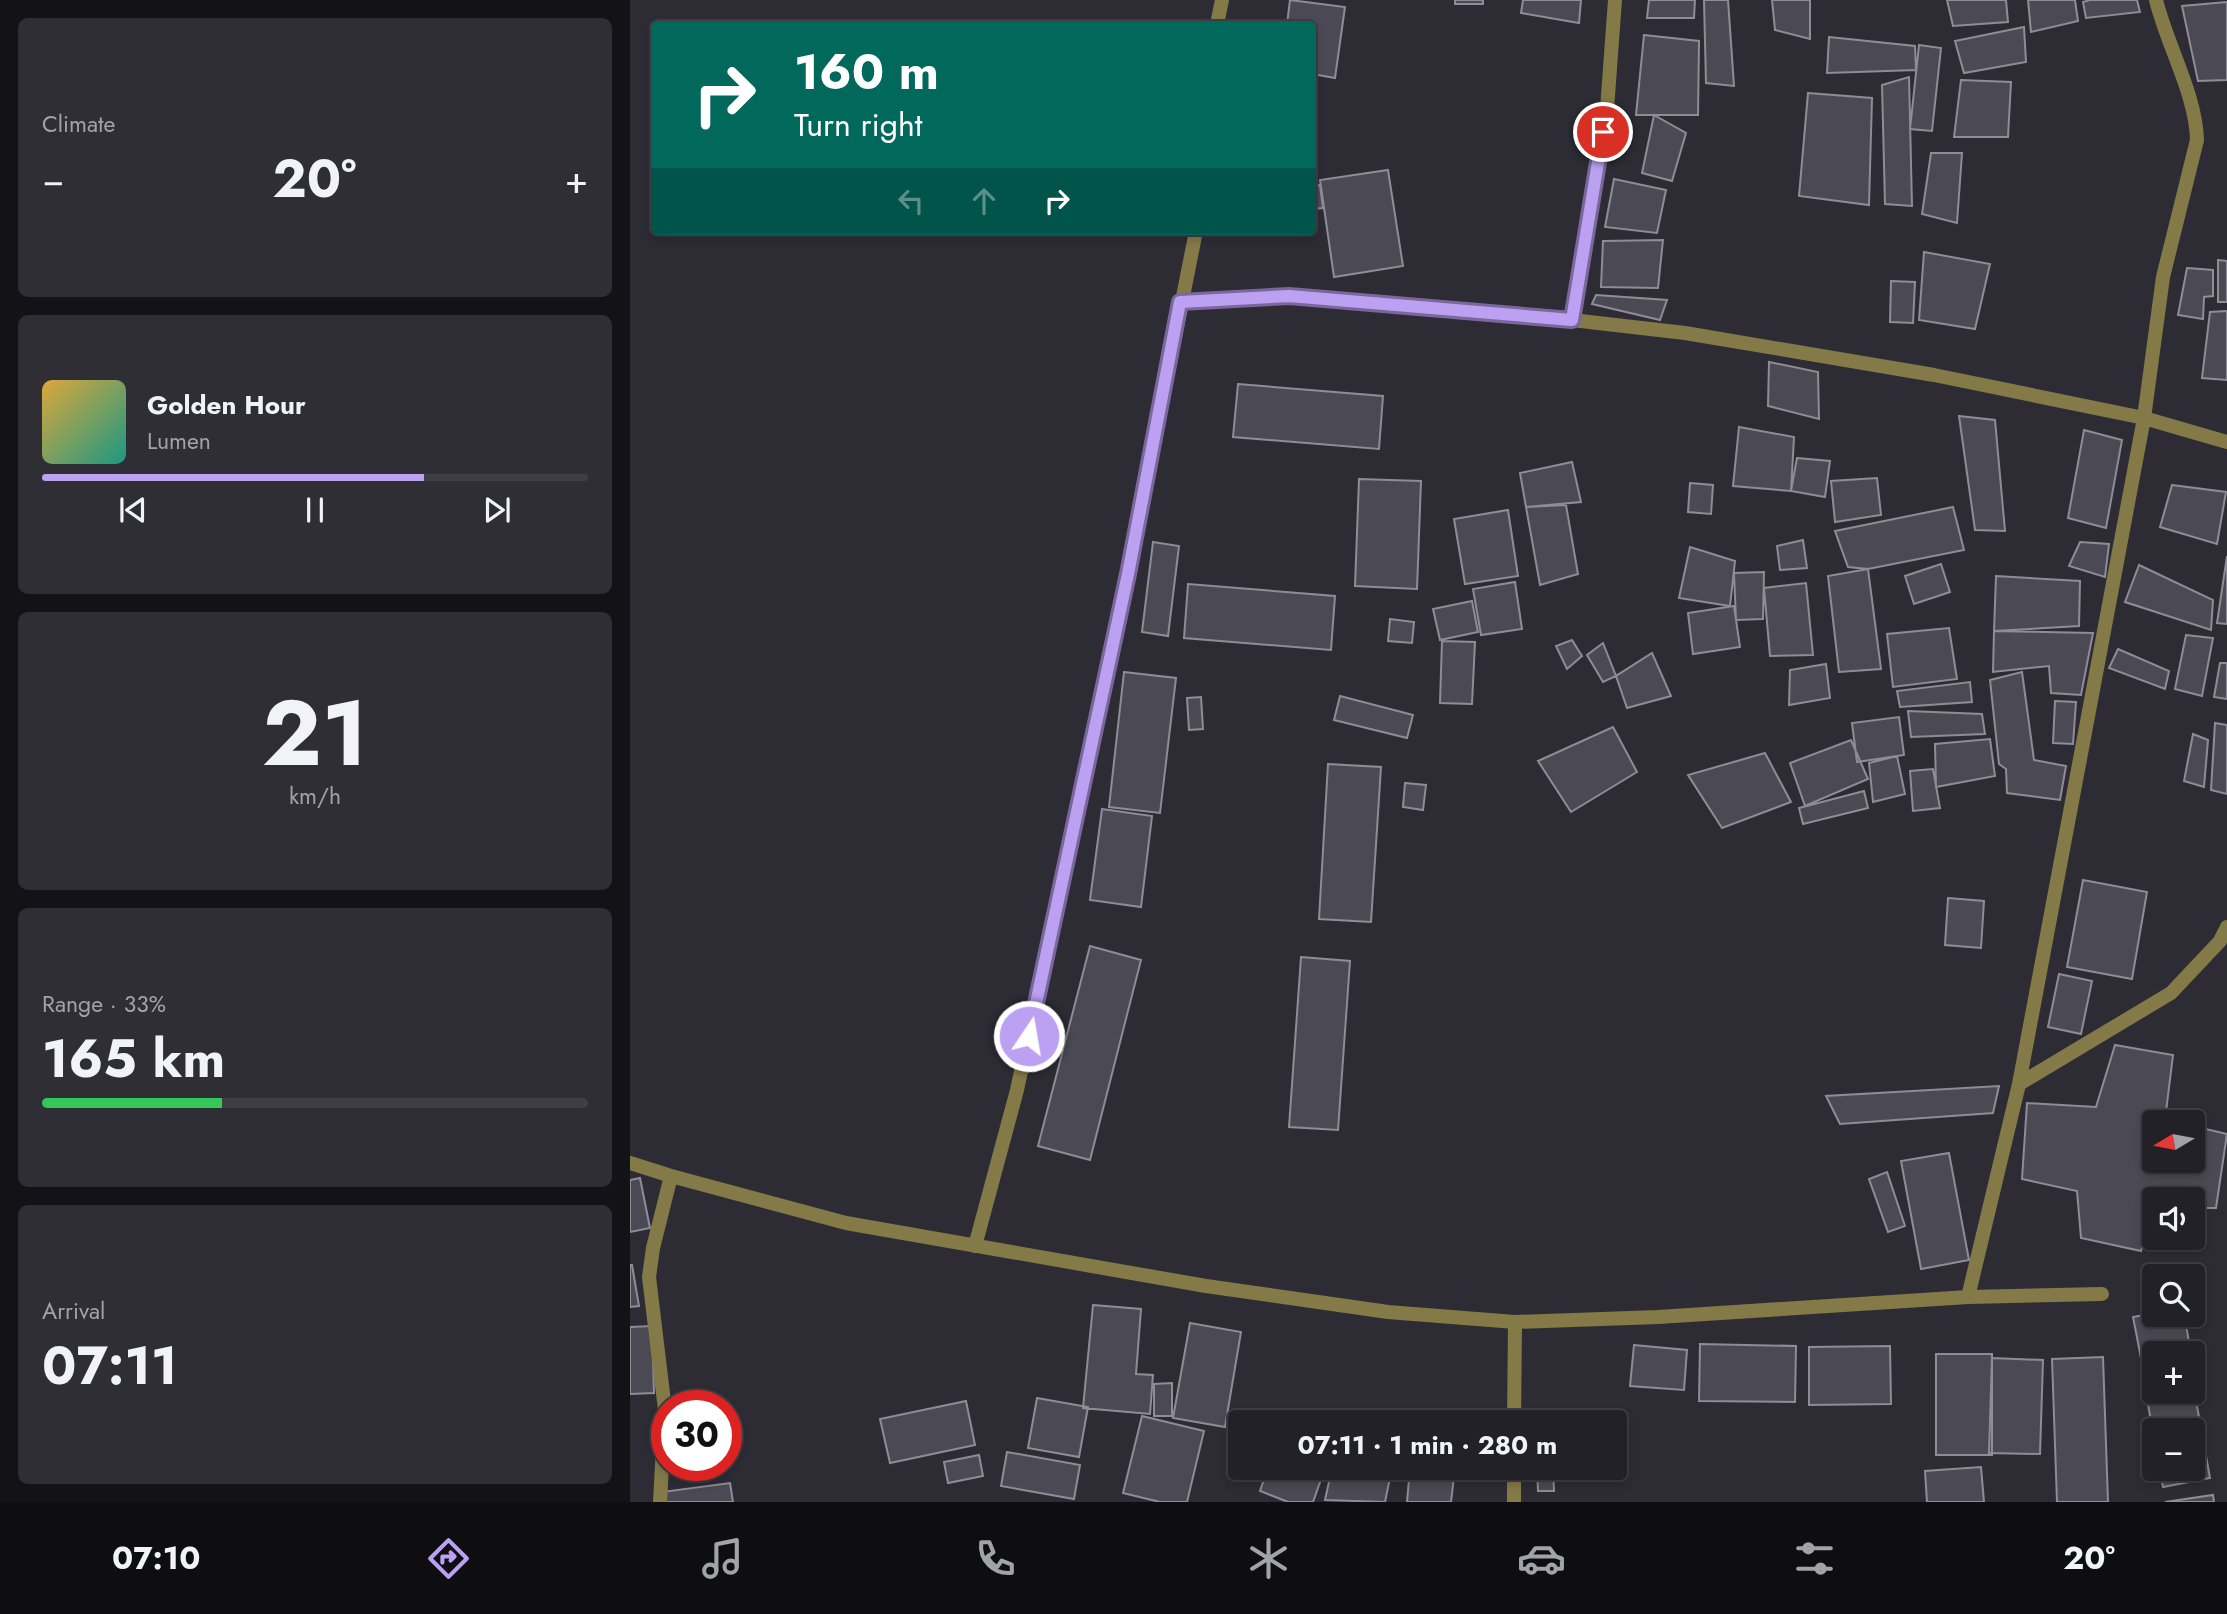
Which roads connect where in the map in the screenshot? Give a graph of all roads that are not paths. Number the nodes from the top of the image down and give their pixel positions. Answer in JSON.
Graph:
{"nodes":[{"id":1,"x":1222,"y":0,"type":"edge"},
{"id":2,"x":1615,"y":0,"type":"edge"},
{"id":3,"x":2156,"y":0,"type":"edge"},
{"id":4,"x":1218,"y":21,"type":"edge"},
{"id":5,"x":1195,"y":235,"type":"edge"},
{"id":6,"x":1180,"y":302,"type":"junction"},
{"id":7,"x":1572,"y":320,"type":"junction"},
{"id":8,"x":2144,"y":418,"type":"junction"},
{"id":9,"x":2227,"y":442,"type":"edge"},
{"id":10,"x":2227,"y":927,"type":"edge"},
{"id":11,"x":2019,"y":1084,"type":"junction"},
{"id":12,"x":630,"y":1163,"type":"edge"},
{"id":13,"x":671,"y":1176,"type":"junction"},
{"id":14,"x":975,"y":1246,"type":"junction"},
{"id":15,"x":2102,"y":1294,"type":"dead end"},
{"id":16,"x":1968,"y":1297,"type":"junction"},
{"id":17,"x":1515,"y":1322,"type":"junction"},
{"id":18,"x":1514,"y":1410,"type":"edge"},
{"id":19,"x":1514,"y":1480,"type":"edge"},
{"id":20,"x":660,"y":1502,"type":"edge"},
{"id":21,"x":1514,"y":1502,"type":"edge"}],
"edges":[{"from":1,"to":4,"type":"street"},
{"from":2,"to":7,"type":"street"},
{"from":3,"to":8,"type":"street"},
{"from":5,"to":6,"type":"street"},
{"from":6,"to":7,"type":"street"},
{"from":6,"to":14,"type":"street"},
{"from":7,"to":8,"type":"street"},
{"from":8,"to":9,"type":"street"},
{"from":8,"to":11,"type":"street"},
{"from":10,"to":11,"type":"street"},
{"from":11,"to":16,"type":"street"},
{"from":12,"to":13,"type":"street"},
{"from":13,"to":14,"type":"street"},
{"from":13,"to":20,"type":"street"},
{"from":14,"to":17,"type":"street"},
{"from":15,"to":16,"type":"street"},
{"from":16,"to":17,"type":"street"},
{"from":17,"to":18,"type":"street"},
{"from":19,"to":21,"type":"street"}]}
